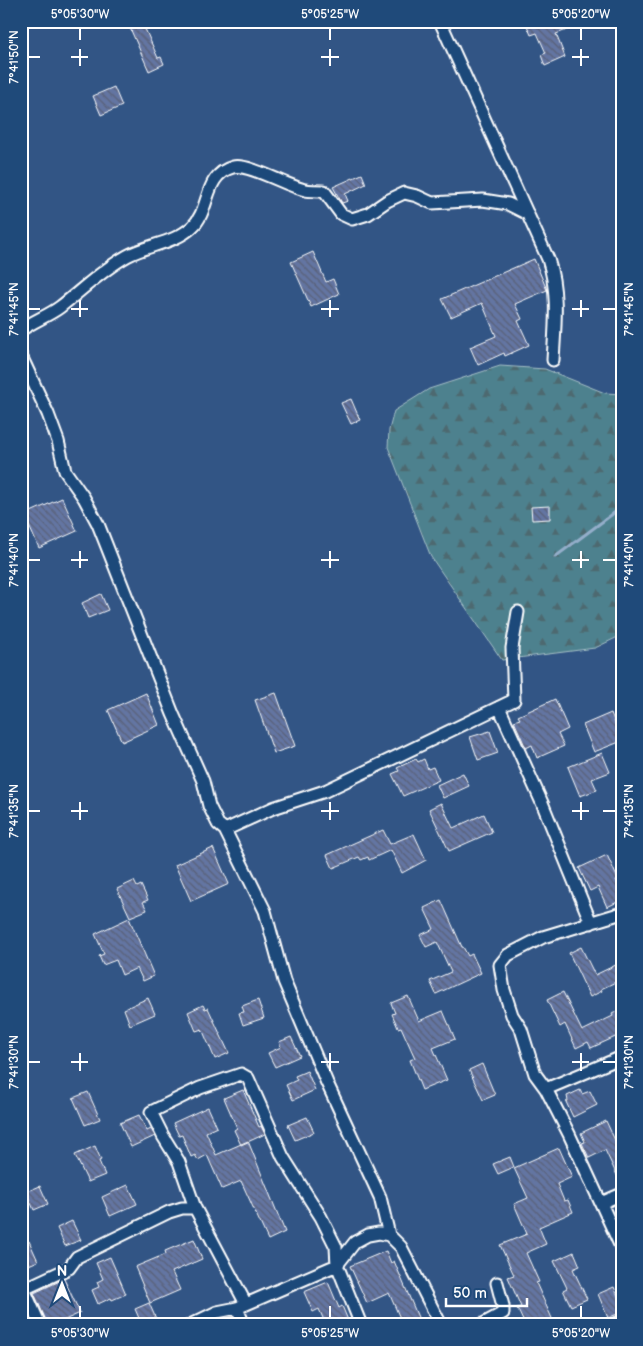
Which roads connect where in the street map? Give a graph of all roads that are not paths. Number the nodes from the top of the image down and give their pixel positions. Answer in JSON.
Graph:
{"nodes":[{"id":1,"x":440,"y":21,"type":"edge"},
{"id":2,"x":528,"y":214,"type":"junction"},
{"id":3,"x":21,"y":330,"type":"edge"},
{"id":4,"x":21,"y":356,"type":"edge"},
{"id":5,"x":553,"y":360,"type":"dead end"},
{"id":6,"x":518,"y":612,"type":"dead end"},
{"id":7,"x":499,"y":707,"type":"junction"},
{"id":8,"x":225,"y":830,"type":"junction"},
{"id":9,"x":622,"y":913,"type":"edge"},
{"id":10,"x":591,"y":924,"type":"junction"},
{"id":11,"x":622,"y":1057,"type":"edge"},
{"id":12,"x":546,"y":1089,"type":"junction"},
{"id":13,"x":622,"y":1194,"type":"edge"},
{"id":14,"x":601,"y":1203,"type":"junction"},
{"id":15,"x":195,"y":1208,"type":"junction"},
{"id":16,"x":389,"y":1235,"type":"junction"},
{"id":17,"x":622,"y":1250,"type":"edge"},
{"id":18,"x":336,"y":1264,"type":"junction"},
{"id":19,"x":497,"y":1283,"type":"dead end"},
{"id":20,"x":242,"y":1306,"type":"junction"},
{"id":21,"x":622,"y":1321,"type":"edge"},
{"id":22,"x":40,"y":1325,"type":"edge"},
{"id":23,"x":190,"y":1325,"type":"edge"},
{"id":24,"x":244,"y":1325,"type":"edge"},
{"id":25,"x":361,"y":1325,"type":"edge"},
{"id":26,"x":441,"y":1325,"type":"edge"},
{"id":27,"x":481,"y":1325,"type":"edge"},
{"id":28,"x":613,"y":1325,"type":"edge"}],
"edges":[{"from":1,"to":2,"type":"street"},
{"from":2,"to":3,"type":"street"},
{"from":2,"to":5,"type":"street"},
{"from":4,"to":8,"type":"street"},
{"from":6,"to":7,"type":"street"},
{"from":7,"to":8,"type":"street"},
{"from":7,"to":10,"type":"street"},
{"from":8,"to":16,"type":"street"},
{"from":9,"to":10,"type":"street"},
{"from":10,"to":12,"type":"street"},
{"from":11,"to":12,"type":"street"},
{"from":12,"to":14,"type":"street"},
{"from":13,"to":14,"type":"street"},
{"from":14,"to":17,"type":"street"},
{"from":15,"to":18,"type":"street"},
{"from":15,"to":20,"type":"street"},
{"from":15,"to":22,"type":"street"},
{"from":16,"to":18,"type":"street"},
{"from":16,"to":26,"type":"street"},
{"from":18,"to":20,"type":"street"},
{"from":18,"to":25,"type":"street"},
{"from":19,"to":27,"type":"street"},
{"from":20,"to":23,"type":"street"},
{"from":20,"to":24,"type":"street"},
{"from":21,"to":28,"type":"street"}]}
